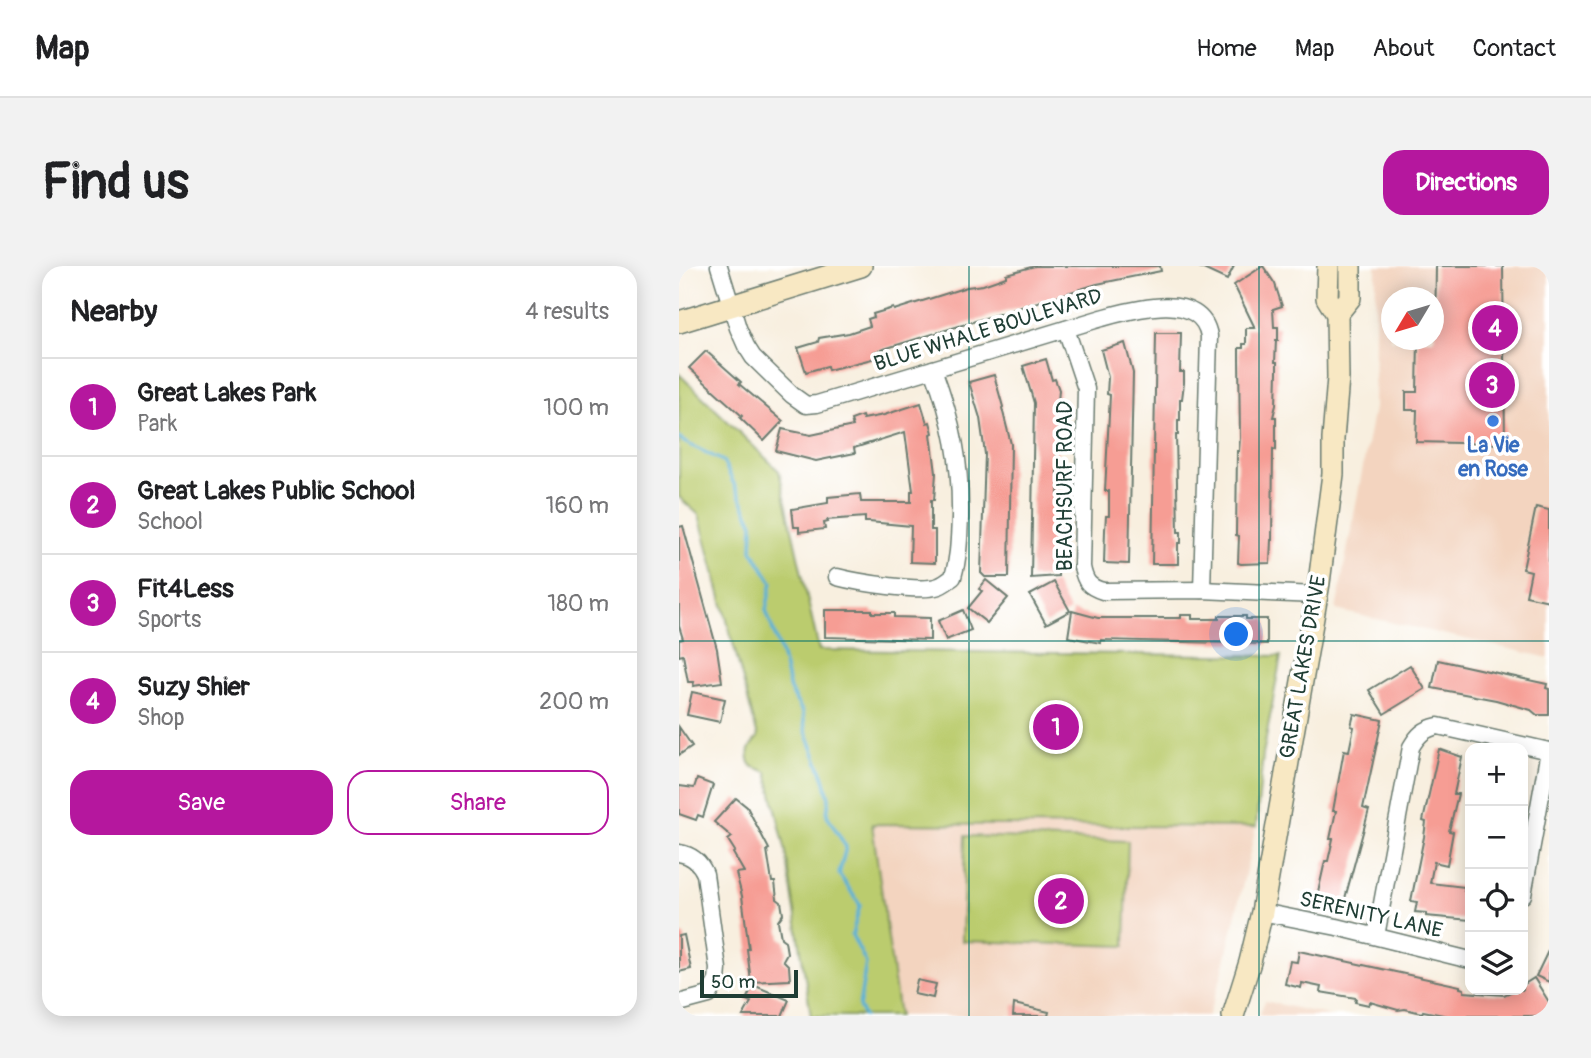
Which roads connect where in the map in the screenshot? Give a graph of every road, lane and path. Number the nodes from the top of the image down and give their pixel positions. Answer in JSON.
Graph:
{"nodes":[{"id":1,"x":719,"y":266,"type":"edge"},
{"id":2,"x":861,"y":266,"type":"edge"},
{"id":3,"x":1328,"y":266,"type":"edge"},
{"id":4,"x":1350,"y":266,"type":"edge"},
{"id":5,"x":731,"y":307,"type":"junction"},
{"id":6,"x":1337,"y":314,"type":"junction"},
{"id":7,"x":679,"y":322,"type":"edge"},
{"id":8,"x":1066,"y":329,"type":"junction"},
{"id":9,"x":933,"y":369,"type":"junction"},
{"id":10,"x":837,"y":577,"type":"dead end"},
{"id":11,"x":1202,"y":590,"type":"junction"},
{"id":12,"x":1316,"y":595,"type":"junction"},
{"id":13,"x":1549,"y":751,"type":"edge"},
{"id":14,"x":679,"y":853,"type":"edge"},
{"id":15,"x":1528,"y":869,"type":"edge"},
{"id":16,"x":1262,"y":912,"type":"junction"},
{"id":17,"x":1376,"y":936,"type":"junction"},
{"id":18,"x":1465,"y":959,"type":"edge"},
{"id":19,"x":679,"y":1003,"type":"edge"},
{"id":20,"x":1233,"y":1016,"type":"edge"}],
"edges":[{"from":1,"to":5,"type":"street"},
{"from":2,"to":5,"type":"street"},
{"from":3,"to":6,"type":"street","name":"GREAT LAKES DRIVE"},
{"from":4,"to":6,"type":"street","name":"GREAT LAKES DRIVE"},
{"from":5,"to":7,"type":"street"},
{"from":5,"to":9,"type":"street","name":"BLUE WHALE BOULEVARD"},
{"from":6,"to":12,"type":"street","name":"GREAT LAKES DRIVE"},
{"from":8,"to":9,"type":"street","name":"BLUE WHALE BOULEVARD"},
{"from":8,"to":11,"type":"street","name":"BEACHSURF ROAD"},
{"from":8,"to":11,"type":"street","name":"BLUE WHALE BOULEVARD"},
{"from":9,"to":10,"type":"street"},
{"from":11,"to":12,"type":"street","name":"BEACHSURF ROAD"},
{"from":12,"to":16,"type":"street","name":"GREAT LAKES DRIVE"},
{"from":13,"to":15,"type":"street"},
{"from":13,"to":17,"type":"street"},
{"from":14,"to":19,"type":"street"},
{"from":16,"to":17,"type":"street","name":"SERENITY LANE"},
{"from":16,"to":20,"type":"street","name":"GREAT LAKES DRIVE"},
{"from":17,"to":18,"type":"street","name":"SERENITY LANE"}]}
